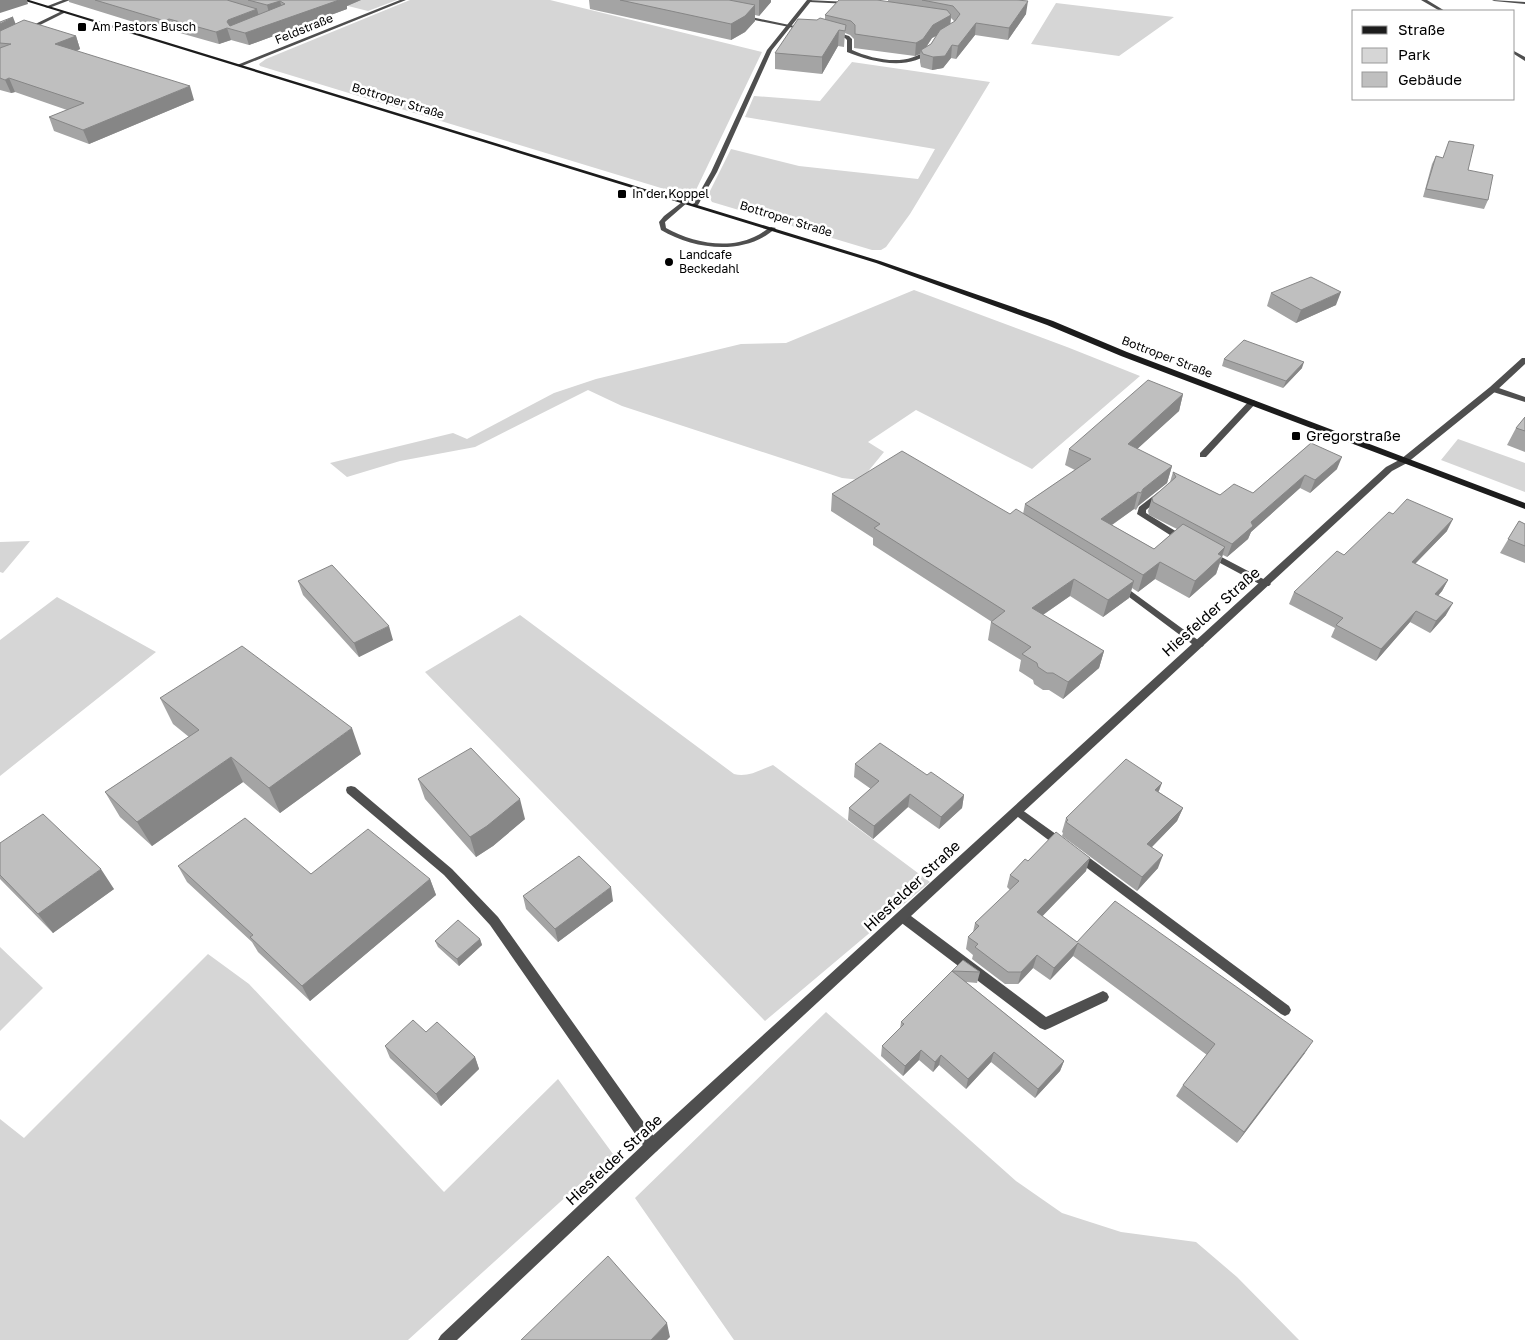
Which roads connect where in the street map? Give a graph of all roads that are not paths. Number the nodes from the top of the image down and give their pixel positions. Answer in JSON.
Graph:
{"nodes":[{"id":1,"x":24,"y":0,"type":"edge"},
{"id":2,"x":68,"y":0,"type":"edge"},
{"id":3,"x":404,"y":0,"type":"edge"},
{"id":4,"x":1423,"y":0,"type":"edge"},
{"id":5,"x":1494,"y":0,"type":"edge"},
{"id":6,"x":810,"y":1,"type":"edge"},
{"id":7,"x":851,"y":3,"type":"edge"},
{"id":8,"x":1525,"y":3,"type":"edge"},
{"id":9,"x":47,"y":7,"type":"junction"},
{"id":10,"x":1441,"y":10,"type":"edge"},
{"id":11,"x":64,"y":12,"type":"junction"},
{"id":12,"x":731,"y":14,"type":"edge"},
{"id":13,"x":789,"y":26,"type":"junction"},
{"id":14,"x":808,"y":29,"type":"edge"},
{"id":15,"x":828,"y":33,"type":"edge"},
{"id":16,"x":18,"y":34,"type":"edge"},
{"id":17,"x":933,"y":44,"type":"edge"},
{"id":18,"x":240,"y":66,"type":"junction"},
{"id":19,"x":686,"y":201,"type":"junction"},
{"id":20,"x":696,"y":204,"type":"junction"},
{"id":21,"x":773,"y":228,"type":"junction"},
{"id":22,"x":1525,"y":360,"type":"edge"},
{"id":23,"x":1493,"y":389,"type":"junction"},
{"id":24,"x":1525,"y":400,"type":"edge"},
{"id":25,"x":1253,"y":402,"type":"junction"},
{"id":26,"x":1203,"y":455,"type":"dead end"},
{"id":27,"x":1404,"y":461,"type":"junction"},
{"id":28,"x":1167,"y":488,"type":"edge"},
{"id":29,"x":1525,"y":506,"type":"edge"},
{"id":30,"x":1111,"y":580,"type":"edge"},
{"id":31,"x":1266,"y":584,"type":"junction"},
{"id":32,"x":1199,"y":645,"type":"junction"},
{"id":33,"x":351,"y":790,"type":"dead end"},
{"id":34,"x":1018,"y":811,"type":"junction"},
{"id":35,"x":903,"y":917,"type":"junction"},
{"id":36,"x":1103,"y":997,"type":"dead end"},
{"id":37,"x":1286,"y":1010,"type":"dead end"},
{"id":38,"x":652,"y":1146,"type":"junction"},
{"id":39,"x":446,"y":1340,"type":"edge"}],
"edges":[{"from":1,"to":9,"type":"main road","name":"Bottroper Straße"},
{"from":2,"to":9,"type":"street"},
{"from":3,"to":18,"type":"street","name":"Feldstraße"},
{"from":4,"to":10,"type":"street"},
{"from":5,"to":8,"type":"street"},
{"from":6,"to":7,"type":"street"},
{"from":6,"to":13,"type":"street"},
{"from":9,"to":11,"type":"main road","name":"Bottroper Straße"},
{"from":11,"to":16,"type":"street"},
{"from":11,"to":18,"type":"main road","name":"Bottroper Straße"},
{"from":12,"to":13,"type":"street"},
{"from":13,"to":14,"type":"street"},
{"from":13,"to":20,"type":"street"},
{"from":15,"to":17,"type":"street"},
{"from":18,"to":19,"type":"main road","name":"Bottroper Straße"},
{"from":19,"to":20,"type":"main road","name":"Bottroper Straße"},
{"from":19,"to":21,"type":"street"},
{"from":20,"to":21,"type":"main road","name":"Bottroper Straße"},
{"from":21,"to":25,"type":"main road","name":"Bottroper Straße"},
{"from":22,"to":23,"type":"street"},
{"from":23,"to":24,"type":"street"},
{"from":23,"to":27,"type":"street"},
{"from":25,"to":26,"type":"street"},
{"from":25,"to":27,"type":"main road","name":"Bottroper Straße"},
{"from":27,"to":29,"type":"main road","name":"Bottroper Straße"},
{"from":27,"to":31,"type":"street","name":"Hiesfelder Straße"},
{"from":28,"to":31,"type":"street"},
{"from":30,"to":32,"type":"street"},
{"from":31,"to":32,"type":"street","name":"Hiesfelder Straße"},
{"from":32,"to":34,"type":"street","name":"Hiesfelder Straße"},
{"from":33,"to":38,"type":"street"},
{"from":34,"to":35,"type":"street","name":"Hiesfelder Straße"},
{"from":34,"to":37,"type":"street"},
{"from":35,"to":36,"type":"street"},
{"from":35,"to":38,"type":"street","name":"Hiesfelder Straße"},
{"from":38,"to":39,"type":"street","name":"Hiesfelder Straße"}]}
